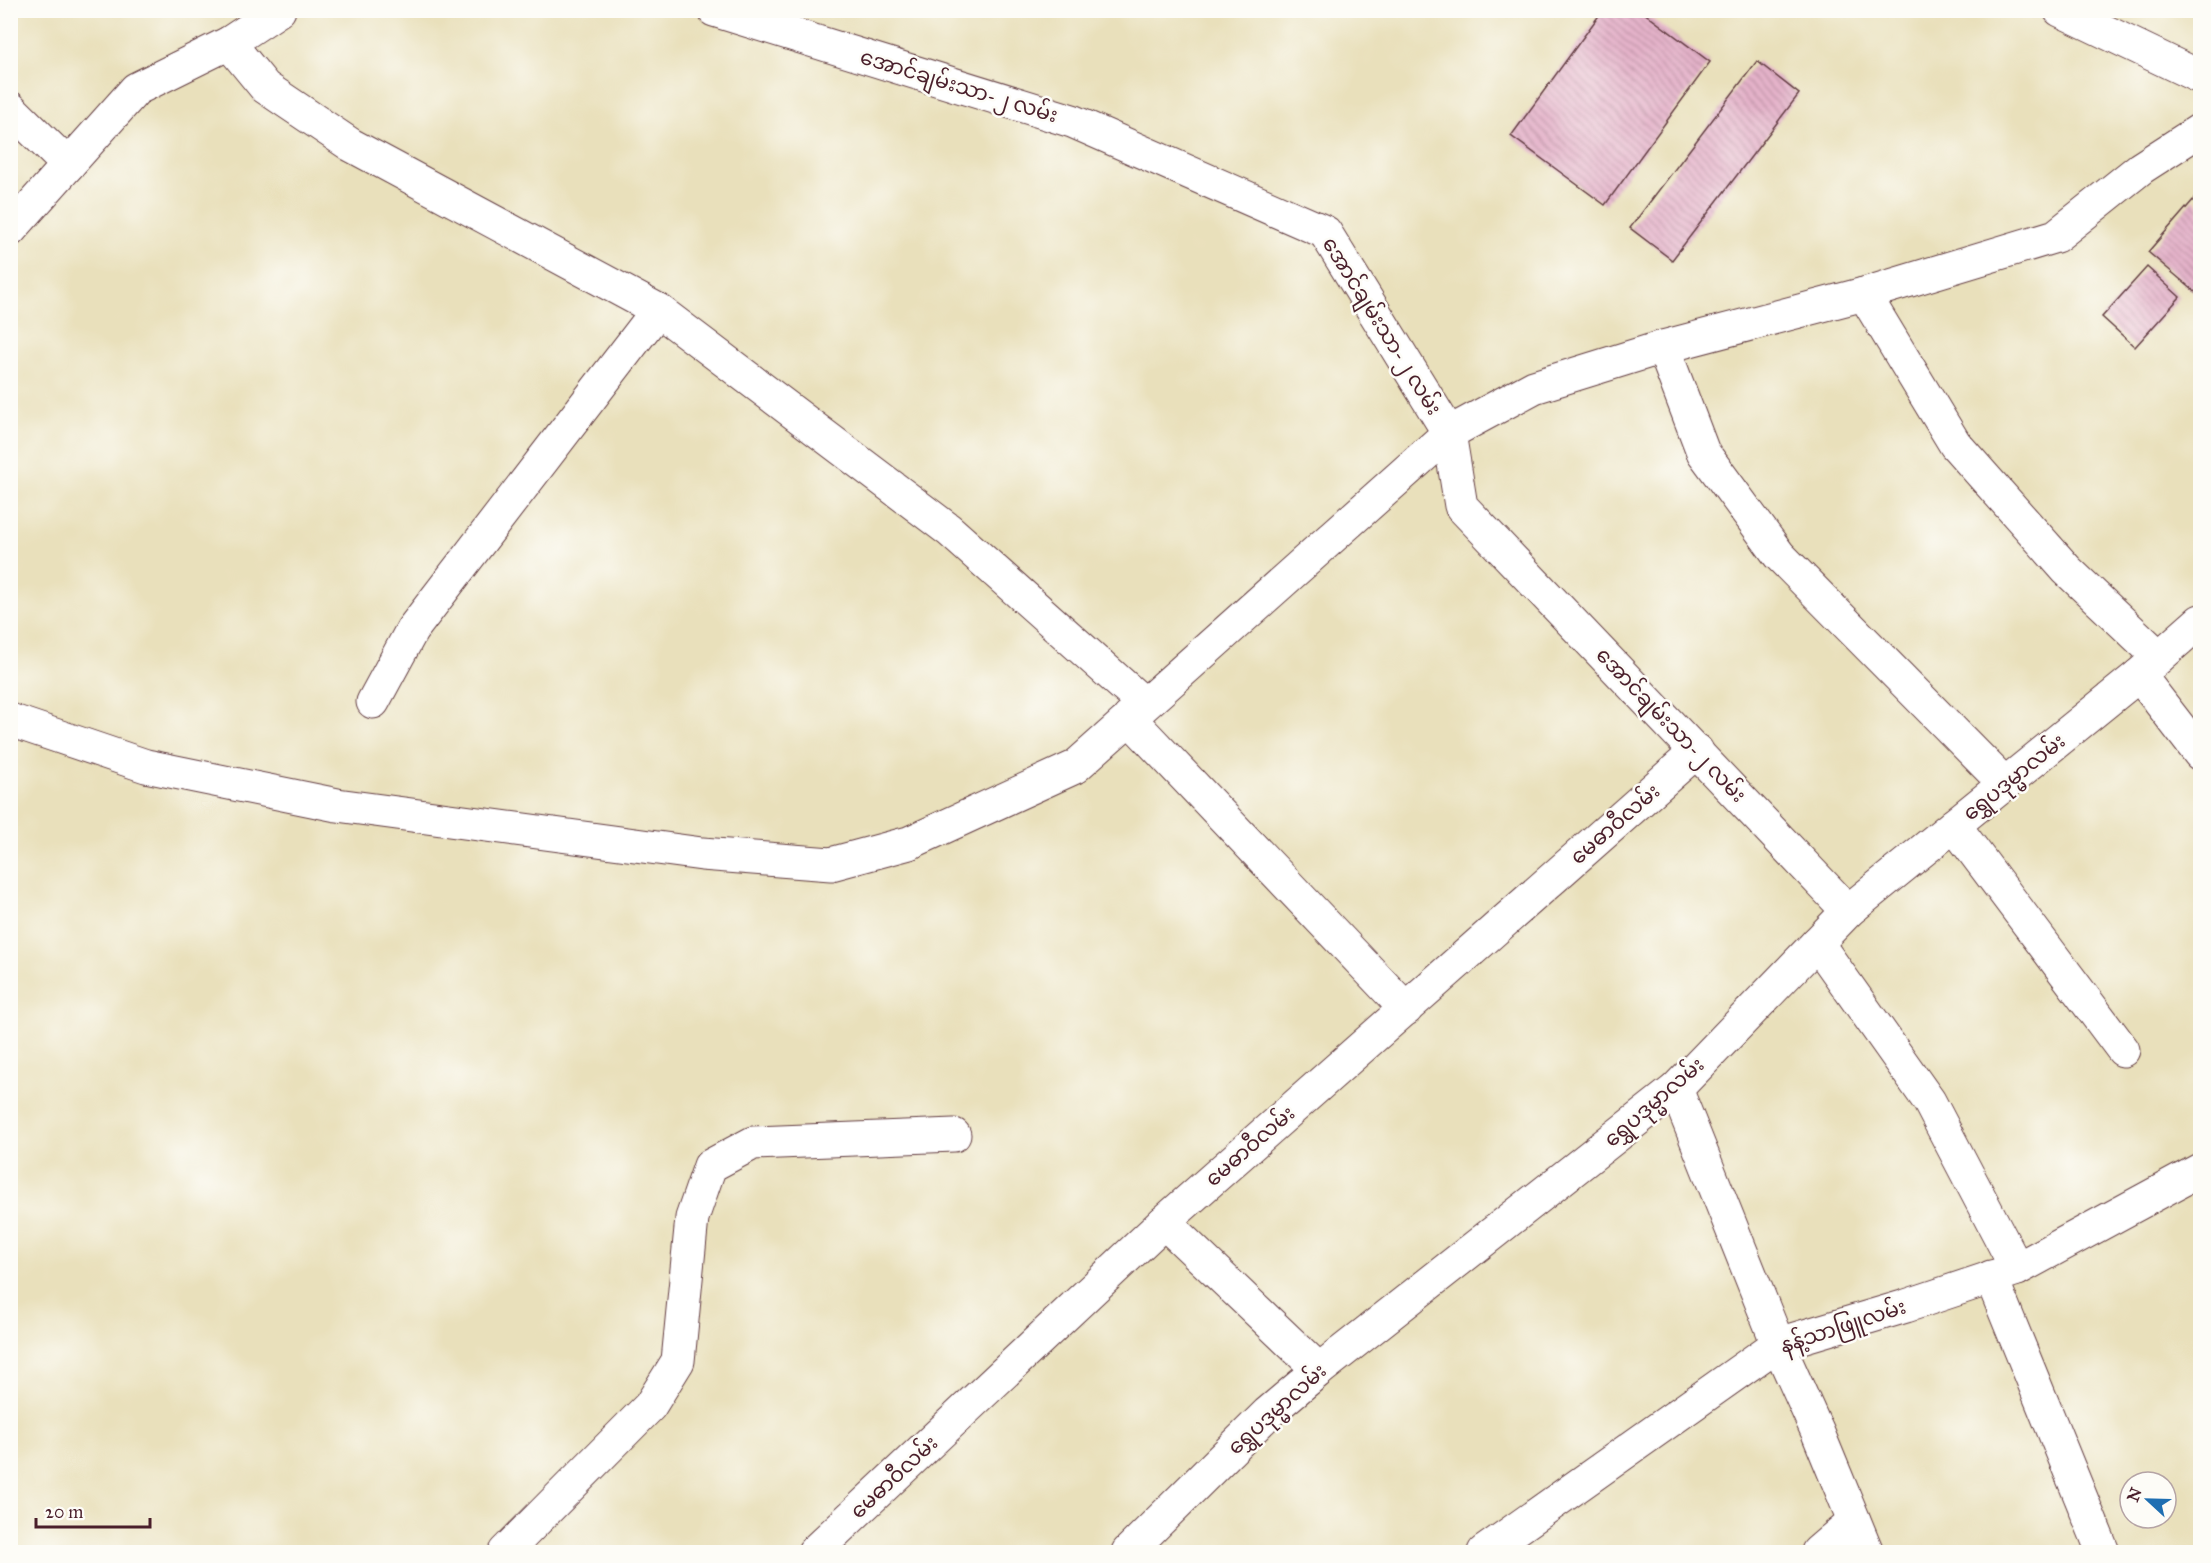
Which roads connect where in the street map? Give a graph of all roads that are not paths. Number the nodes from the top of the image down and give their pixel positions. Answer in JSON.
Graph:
{"nodes":[{"id":1,"x":279,"y":10,"type":"edge"},
{"id":2,"x":714,"y":10,"type":"edge"},
{"id":3,"x":2060,"y":10,"type":"edge"},
{"id":4,"x":229,"y":43,"type":"junction"},
{"id":5,"x":2200,"y":77,"type":"edge"},
{"id":6,"x":10,"y":108,"type":"edge"},
{"id":7,"x":2200,"y":130,"type":"edge"},
{"id":8,"x":68,"y":165,"type":"junction"},
{"id":9,"x":10,"y":230,"type":"edge"},
{"id":10,"x":1864,"y":294,"type":"junction"},
{"id":11,"x":658,"y":310,"type":"junction"},
{"id":12,"x":1663,"y":348,"type":"junction"},
{"id":13,"x":1449,"y":433,"type":"junction"},
{"id":14,"x":2200,"y":621,"type":"edge"},
{"id":15,"x":2149,"y":666,"type":"junction"},
{"id":16,"x":374,"y":702,"type":"dead end"},
{"id":17,"x":1137,"y":711,"type":"junction"},
{"id":18,"x":10,"y":720,"type":"edge"},
{"id":19,"x":1697,"y":751,"type":"junction"},
{"id":20,"x":2200,"y":754,"type":"edge"},
{"id":21,"x":2005,"y":784,"type":"junction"},
{"id":22,"x":1954,"y":825,"type":"junction"},
{"id":23,"x":1848,"y":911,"type":"junction"},
{"id":24,"x":1817,"y":943,"type":"junction"},
{"id":25,"x":1406,"y":1009,"type":"junction"},
{"id":26,"x":2123,"y":1050,"type":"dead end"},
{"id":27,"x":1676,"y":1089,"type":"junction"},
{"id":28,"x":954,"y":1135,"type":"dead end"},
{"id":29,"x":2200,"y":1170,"type":"edge"},
{"id":30,"x":1164,"y":1222,"type":"junction"},
{"id":31,"x":2004,"y":1273,"type":"junction"},
{"id":32,"x":1778,"y":1344,"type":"junction"},
{"id":33,"x":1319,"y":1370,"type":"junction"},
{"id":34,"x":1854,"y":1521,"type":"junction"},
{"id":35,"x":505,"y":1552,"type":"edge"},
{"id":36,"x":814,"y":1552,"type":"edge"},
{"id":37,"x":1128,"y":1552,"type":"edge"},
{"id":38,"x":1485,"y":1552,"type":"edge"},
{"id":39,"x":1818,"y":1552,"type":"edge"},
{"id":40,"x":1866,"y":1552,"type":"edge"},
{"id":41,"x":2103,"y":1552,"type":"edge"}],
"edges":[{"from":1,"to":4,"type":"street"},
{"from":2,"to":13,"type":"street","name":"အောင်ချမ်းသာ-၂ လမ်း"},
{"from":3,"to":5,"type":"street"},
{"from":4,"to":8,"type":"street"},
{"from":4,"to":11,"type":"street"},
{"from":6,"to":8,"type":"street"},
{"from":7,"to":10,"type":"street"},
{"from":8,"to":9,"type":"street"},
{"from":10,"to":12,"type":"street"},
{"from":10,"to":15,"type":"street"},
{"from":11,"to":16,"type":"street"},
{"from":11,"to":17,"type":"street"},
{"from":12,"to":13,"type":"street"},
{"from":12,"to":21,"type":"street"},
{"from":13,"to":17,"type":"street"},
{"from":13,"to":19,"type":"street","name":"အောင်ချမ်းသာ-၂ လမ်း"},
{"from":14,"to":15,"type":"street","name":"ရွှေပဒုမ္မာလမ်း"},
{"from":15,"to":20,"type":"street"},
{"from":15,"to":21,"type":"street","name":"ရွှေပဒုမ္မာလမ်း"},
{"from":17,"to":18,"type":"street"},
{"from":17,"to":25,"type":"street"},
{"from":19,"to":23,"type":"street","name":"အောင်ချမ်းသာ-၂ လမ်း"},
{"from":19,"to":25,"type":"street","name":"မေဓာဝီလမ်း"},
{"from":21,"to":22,"type":"street","name":"ရွှေပဒုမ္မာလမ်း"},
{"from":22,"to":23,"type":"street","name":"ရွှေပဒုမ္မာလမ်း"},
{"from":22,"to":26,"type":"street"},
{"from":23,"to":24,"type":"street","name":"ရွှေပဒုမ္မာလမ်း"},
{"from":24,"to":27,"type":"street","name":"ရွှေပဒုမ္မာလမ်း"},
{"from":24,"to":31,"type":"street"},
{"from":25,"to":30,"type":"street","name":"မေဓာဝီလမ်း"},
{"from":27,"to":32,"type":"street"},
{"from":27,"to":33,"type":"street","name":"ရွှေပဒုမ္မာလမ်း"},
{"from":28,"to":35,"type":"street"},
{"from":29,"to":31,"type":"street","name":"နန့်သာဖြူလမ်း"},
{"from":30,"to":33,"type":"street"},
{"from":30,"to":36,"type":"street","name":"မေဓာဝီလမ်း"},
{"from":31,"to":32,"type":"street","name":"နန့်သာဖြူလမ်း"},
{"from":31,"to":41,"type":"street"},
{"from":32,"to":34,"type":"street"},
{"from":32,"to":38,"type":"street","name":"နန့်သာဖြူလမ်း"},
{"from":33,"to":37,"type":"street","name":"ရွှေပဒုမ္မာလမ်း"},
{"from":34,"to":39,"type":"street"},
{"from":34,"to":40,"type":"street"}]}
